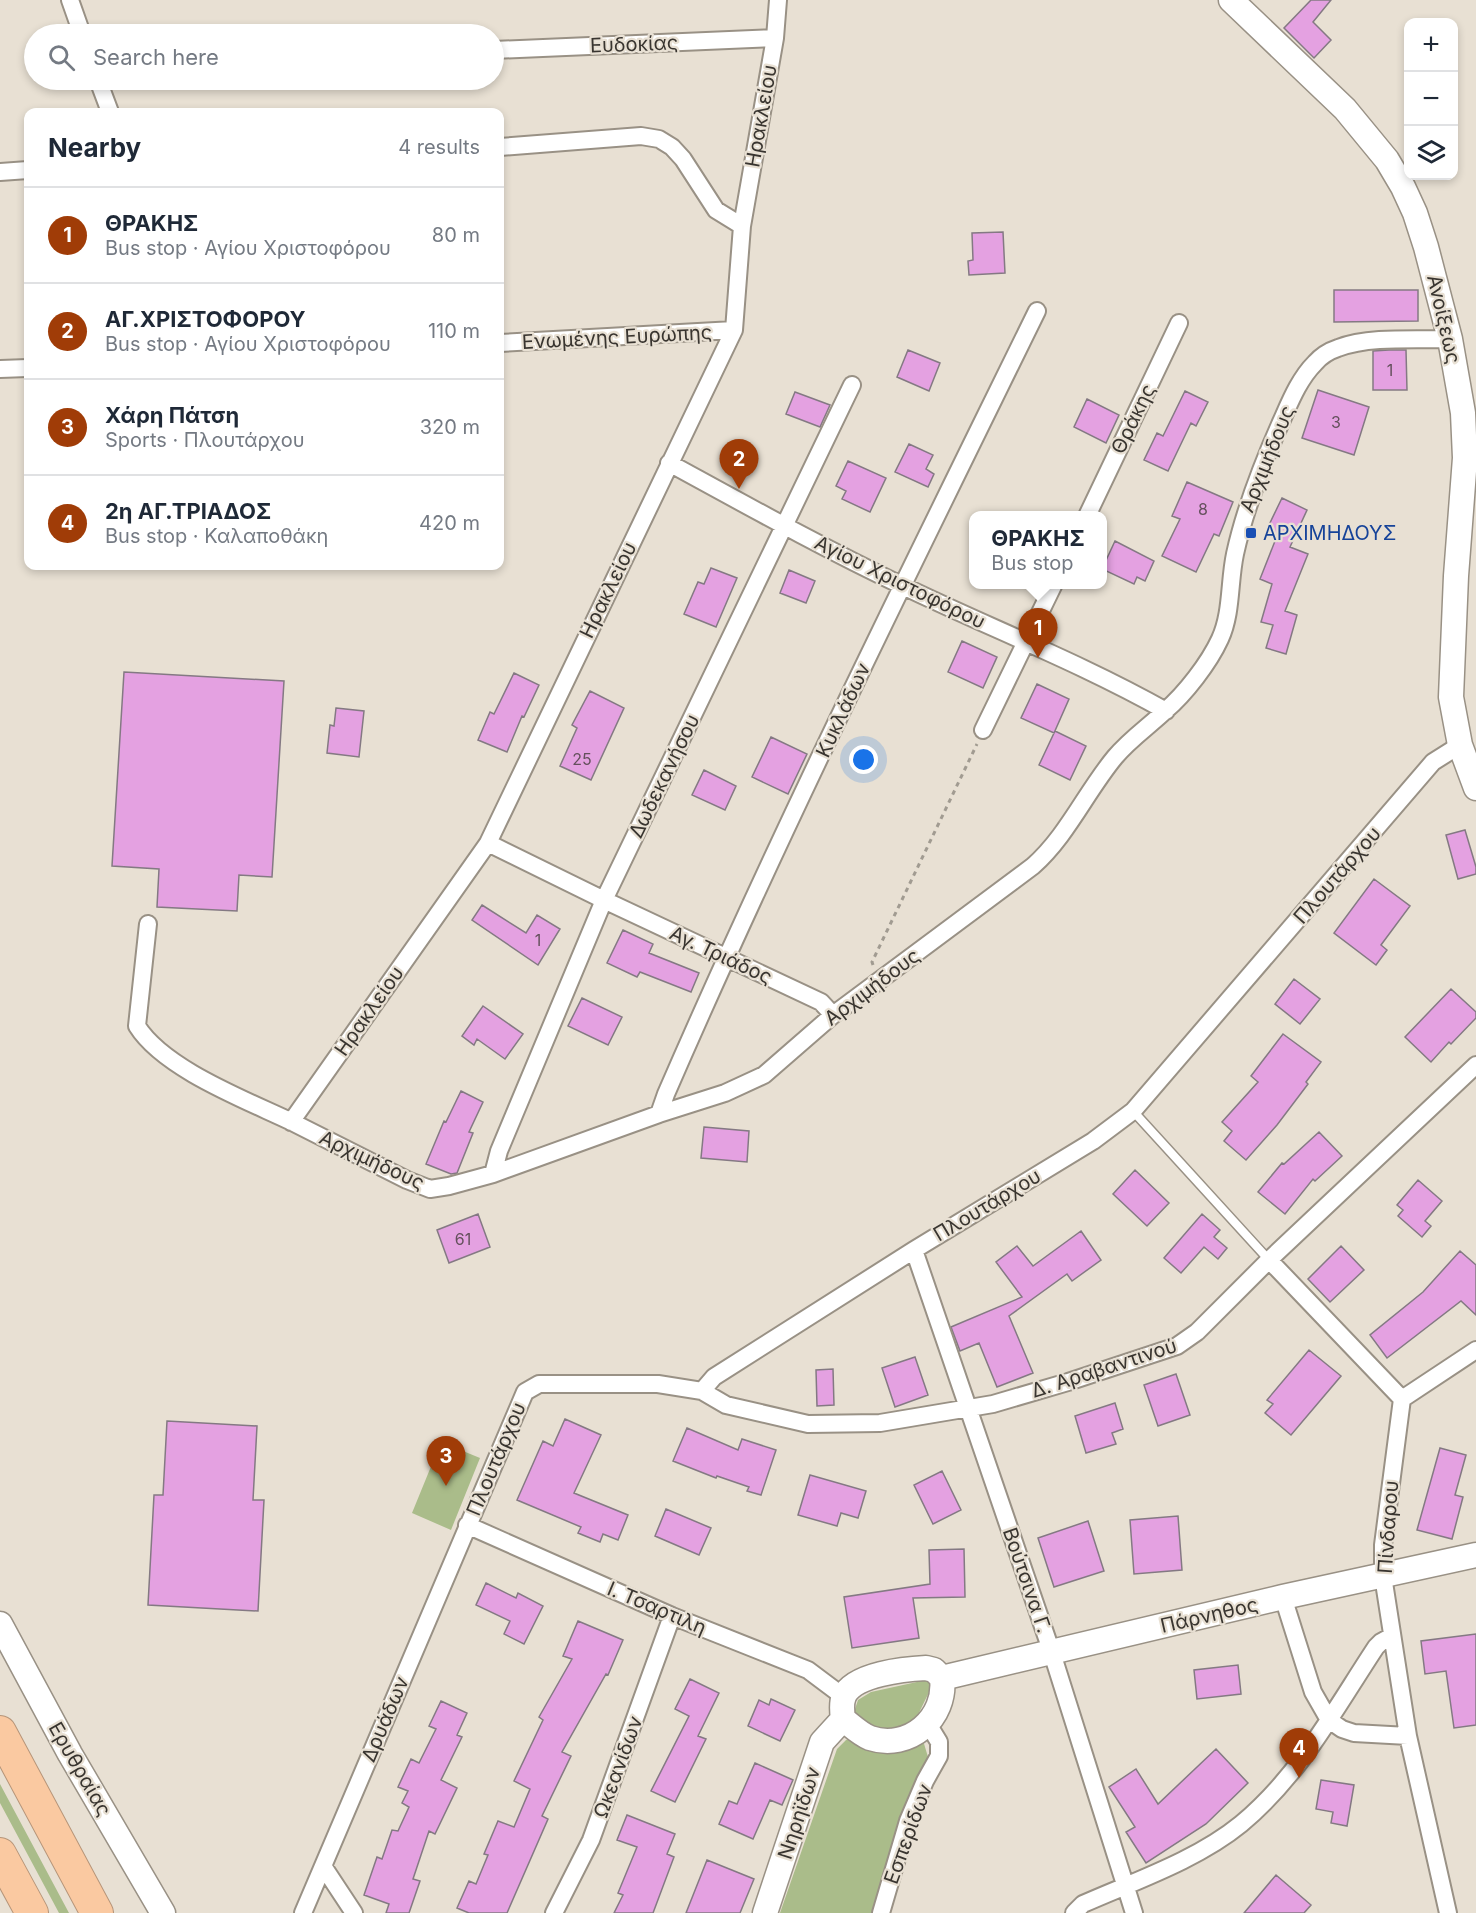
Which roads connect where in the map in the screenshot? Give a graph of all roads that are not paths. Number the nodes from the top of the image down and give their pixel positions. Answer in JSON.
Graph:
{"nodes":[{"id":1,"x":70,"y":0,"type":"edge"},
{"id":2,"x":778,"y":0,"type":"edge"},
{"id":3,"x":1231,"y":0,"type":"edge"},
{"id":4,"x":78,"y":24,"type":"edge"},
{"id":5,"x":775,"y":38,"type":"junction"},
{"id":6,"x":504,"y":50,"type":"edge"},
{"id":7,"x":102,"y":90,"type":"edge"},
{"id":8,"x":108,"y":108,"type":"edge"},
{"id":9,"x":504,"y":147,"type":"edge"},
{"id":10,"x":24,"y":170,"type":"edge"},
{"id":11,"x":0,"y":172,"type":"edge"},
{"id":12,"x":742,"y":226,"type":"junction"},
{"id":13,"x":1037,"y":311,"type":"dead end"},
{"id":14,"x":1179,"y":323,"type":"dead end"},
{"id":15,"x":734,"y":330,"type":"junction"},
{"id":16,"x":1450,"y":339,"type":"junction"},
{"id":17,"x":504,"y":343,"type":"edge"},
{"id":18,"x":24,"y":368,"type":"edge"},
{"id":19,"x":0,"y":369,"type":"edge"},
{"id":20,"x":852,"y":385,"type":"dead end"},
{"id":21,"x":669,"y":463,"type":"junction"},
{"id":22,"x":1089,"y":511,"type":"edge"},
{"id":23,"x":784,"y":525,"type":"junction"},
{"id":24,"x":902,"y":586,"type":"junction"},
{"id":25,"x":1052,"y":589,"type":"edge"},
{"id":26,"x":1026,"y":641,"type":"junction"},
{"id":27,"x":1166,"y":711,"type":"junction"},
{"id":28,"x":983,"y":730,"type":"road end"},
{"id":29,"x":1460,"y":745,"type":"junction"},
{"id":30,"x":1476,"y":788,"type":"edge"},
{"id":31,"x":488,"y":843,"type":"junction"},
{"id":32,"x":604,"y":900,"type":"junction"},
{"id":33,"x":148,"y":924,"type":"dead end"},
{"id":34,"x":726,"y":957,"type":"junction"},
{"id":35,"x":834,"y":1015,"type":"junction"},
{"id":36,"x":1476,"y":1065,"type":"edge"},
{"id":37,"x":1133,"y":1111,"type":"junction"},
{"id":38,"x":659,"y":1114,"type":"junction"},
{"id":39,"x":291,"y":1122,"type":"junction"},
{"id":40,"x":493,"y":1174,"type":"junction"},
{"id":41,"x":914,"y":1250,"type":"junction"},
{"id":42,"x":1269,"y":1260,"type":"junction"},
{"id":43,"x":1476,"y":1350,"type":"edge"},
{"id":44,"x":702,"y":1391,"type":"junction"},
{"id":45,"x":1402,"y":1399,"type":"junction"},
{"id":46,"x":968,"y":1409,"type":"junction"},
{"id":47,"x":467,"y":1525,"type":"junction"},
{"id":48,"x":1476,"y":1555,"type":"edge"},
{"id":49,"x":1383,"y":1576,"type":"junction"},
{"id":50,"x":1283,"y":1597,"type":"junction"},
{"id":51,"x":672,"y":1616,"type":"junction"},
{"id":52,"x":0,"y":1624,"type":"edge"},
{"id":53,"x":1392,"y":1636,"type":"junction"},
{"id":54,"x":1052,"y":1653,"type":"junction"},
{"id":55,"x":942,"y":1678,"type":"junction"},
{"id":56,"x":843,"y":1708,"type":"junction"},
{"id":57,"x":1329,"y":1720,"type":"junction"},
{"id":58,"x":928,"y":1724,"type":"junction"},
{"id":59,"x":0,"y":1732,"type":"edge"},
{"id":60,"x":1408,"y":1736,"type":"junction"},
{"id":61,"x":0,"y":1854,"type":"edge"},
{"id":62,"x":323,"y":1866,"type":"junction"},
{"id":63,"x":1125,"y":1885,"type":"junction"},
{"id":64,"x":32,"y":1913,"type":"edge"},
{"id":65,"x":97,"y":1913,"type":"edge"},
{"id":66,"x":163,"y":1913,"type":"edge"},
{"id":67,"x":303,"y":1913,"type":"edge"},
{"id":68,"x":354,"y":1913,"type":"edge"},
{"id":69,"x":554,"y":1913,"type":"edge"},
{"id":70,"x":765,"y":1913,"type":"edge"},
{"id":71,"x":881,"y":1913,"type":"edge"},
{"id":72,"x":1074,"y":1913,"type":"edge"},
{"id":73,"x":1134,"y":1913,"type":"edge"},
{"id":74,"x":1448,"y":1913,"type":"edge"}],
"edges":[{"from":1,"to":4,"type":"street"},
{"from":2,"to":5,"type":"street","name":"Ηρακλείου"},
{"from":3,"to":16,"type":"street","name":"Ανοίξεως"},
{"from":5,"to":6,"type":"street","name":"Ευδοκίας"},
{"from":5,"to":12,"type":"street","name":"Ηρακλείου"},
{"from":7,"to":8,"type":"street"},
{"from":9,"to":12,"type":"street"},
{"from":10,"to":11,"type":"street"},
{"from":12,"to":15,"type":"street","name":"Ηρακλείου"},
{"from":13,"to":24,"type":"street","name":"Κυκλάδων"},
{"from":14,"to":22,"type":"street","name":"Θράκης"},
{"from":15,"to":17,"type":"street","name":"Ενωμένης Ευρώπης"},
{"from":15,"to":21,"type":"street","name":"Ηρακλείου"},
{"from":16,"to":27,"type":"street","name":"Αρχιμήδους"},
{"from":16,"to":29,"type":"street","name":"Ανοίξεως"},
{"from":18,"to":19,"type":"street"},
{"from":20,"to":23,"type":"street","name":"Δωδεκανήσου"},
{"from":21,"to":23,"type":"street","name":"Αγίου Χριστοφόρου"},
{"from":21,"to":31,"type":"street","name":"Ηρακλείου"},
{"from":23,"to":24,"type":"street","name":"Αγίου Χριστοφόρου"},
{"from":23,"to":32,"type":"street","name":"Δωδεκανήσου"},
{"from":24,"to":26,"type":"street","name":"Αγίου Χριστοφόρου"},
{"from":24,"to":34,"type":"street","name":"Κυκλάδων"},
{"from":25,"to":26,"type":"street"},
{"from":26,"to":27,"type":"street","name":"Αγίου Χριστοφόρου"},
{"from":26,"to":28,"type":"street"},
{"from":27,"to":35,"type":"street","name":"Αρχιμήδους"},
{"from":29,"to":30,"type":"street","name":"Ανοίξεως"},
{"from":29,"to":37,"type":"street","name":"Πλουτάρχου"},
{"from":31,"to":32,"type":"street","name":"Αγ. Τριάδος"},
{"from":31,"to":39,"type":"street","name":"Ηρακλείου"},
{"from":32,"to":34,"type":"street","name":"Αγ. Τριάδος"},
{"from":32,"to":40,"type":"street","name":"Δωδεκανήσου"},
{"from":33,"to":39,"type":"street","name":"Αρχιμήδους"},
{"from":34,"to":35,"type":"street","name":"Αγ. Τριάδος"},
{"from":34,"to":38,"type":"street","name":"Κυκλάδων"},
{"from":35,"to":38,"type":"street","name":"Αρχιμήδους"},
{"from":36,"to":42,"type":"street","name":"Δ. Αραβαντινού"},
{"from":37,"to":41,"type":"street","name":"Πλουτάρχου"},
{"from":37,"to":42,"type":"lane"},
{"from":38,"to":40,"type":"street","name":"Αρχιμήδους"},
{"from":39,"to":40,"type":"street","name":"Αρχιμήδους"},
{"from":41,"to":44,"type":"street","name":"Πλουτάρχου"},
{"from":41,"to":46,"type":"street","name":"Βούτσινα Γ."},
{"from":42,"to":45,"type":"street"},
{"from":42,"to":46,"type":"street","name":"Δ. Αραβαντινού"},
{"from":43,"to":45,"type":"street"},
{"from":44,"to":46,"type":"street","name":"Δ. Αραβαντινού"},
{"from":44,"to":47,"type":"street","name":"Πλουτάρχου"},
{"from":45,"to":49,"type":"street","name":"Πίνδαρου"},
{"from":46,"to":54,"type":"street","name":"Βούτσινα Γ."},
{"from":47,"to":51,"type":"street","name":"Ι. Τσαρτιλη"},
{"from":47,"to":62,"type":"street","name":"Δρυάδων"},
{"from":48,"to":49,"type":"street","name":"Πάρνηθος"},
{"from":49,"to":50,"type":"street","name":"Πάρνηθος"},
{"from":49,"to":53,"type":"street","name":"Πίνδαρου"},
{"from":50,"to":54,"type":"street","name":"Πάρνηθος"},
{"from":50,"to":57,"type":"street"},
{"from":51,"to":56,"type":"street","name":"Ι. Τσαρτιλη"},
{"from":51,"to":69,"type":"street","name":"Ωκεανίδων"},
{"from":52,"to":66,"type":"street","name":"Ερυθραίας"},
{"from":53,"to":57,"type":"street"},
{"from":53,"to":60,"type":"street","name":"Πίνδαρου"},
{"from":54,"to":55,"type":"street","name":"Πάρνηθος"},
{"from":54,"to":63,"type":"street","name":"Βούτσινα Γ."},
{"from":55,"to":56,"type":"street"},
{"from":55,"to":58,"type":"street"},
{"from":56,"to":58,"type":"street"},
{"from":56,"to":70,"type":"street","name":"Νηρηϊδων"},
{"from":57,"to":60,"type":"street"},
{"from":57,"to":63,"type":"street"},
{"from":58,"to":71,"type":"street","name":"Εσπερίδων"},
{"from":59,"to":65,"type":"highway"},
{"from":60,"to":74,"type":"street","name":"Πίνδαρου"},
{"from":61,"to":64,"type":"highway"},
{"from":62,"to":67,"type":"street","name":"Δρυάδων"},
{"from":62,"to":68,"type":"street"},
{"from":63,"to":72,"type":"street"},
{"from":63,"to":73,"type":"street","name":"Βούτσινα Γ."}]}
